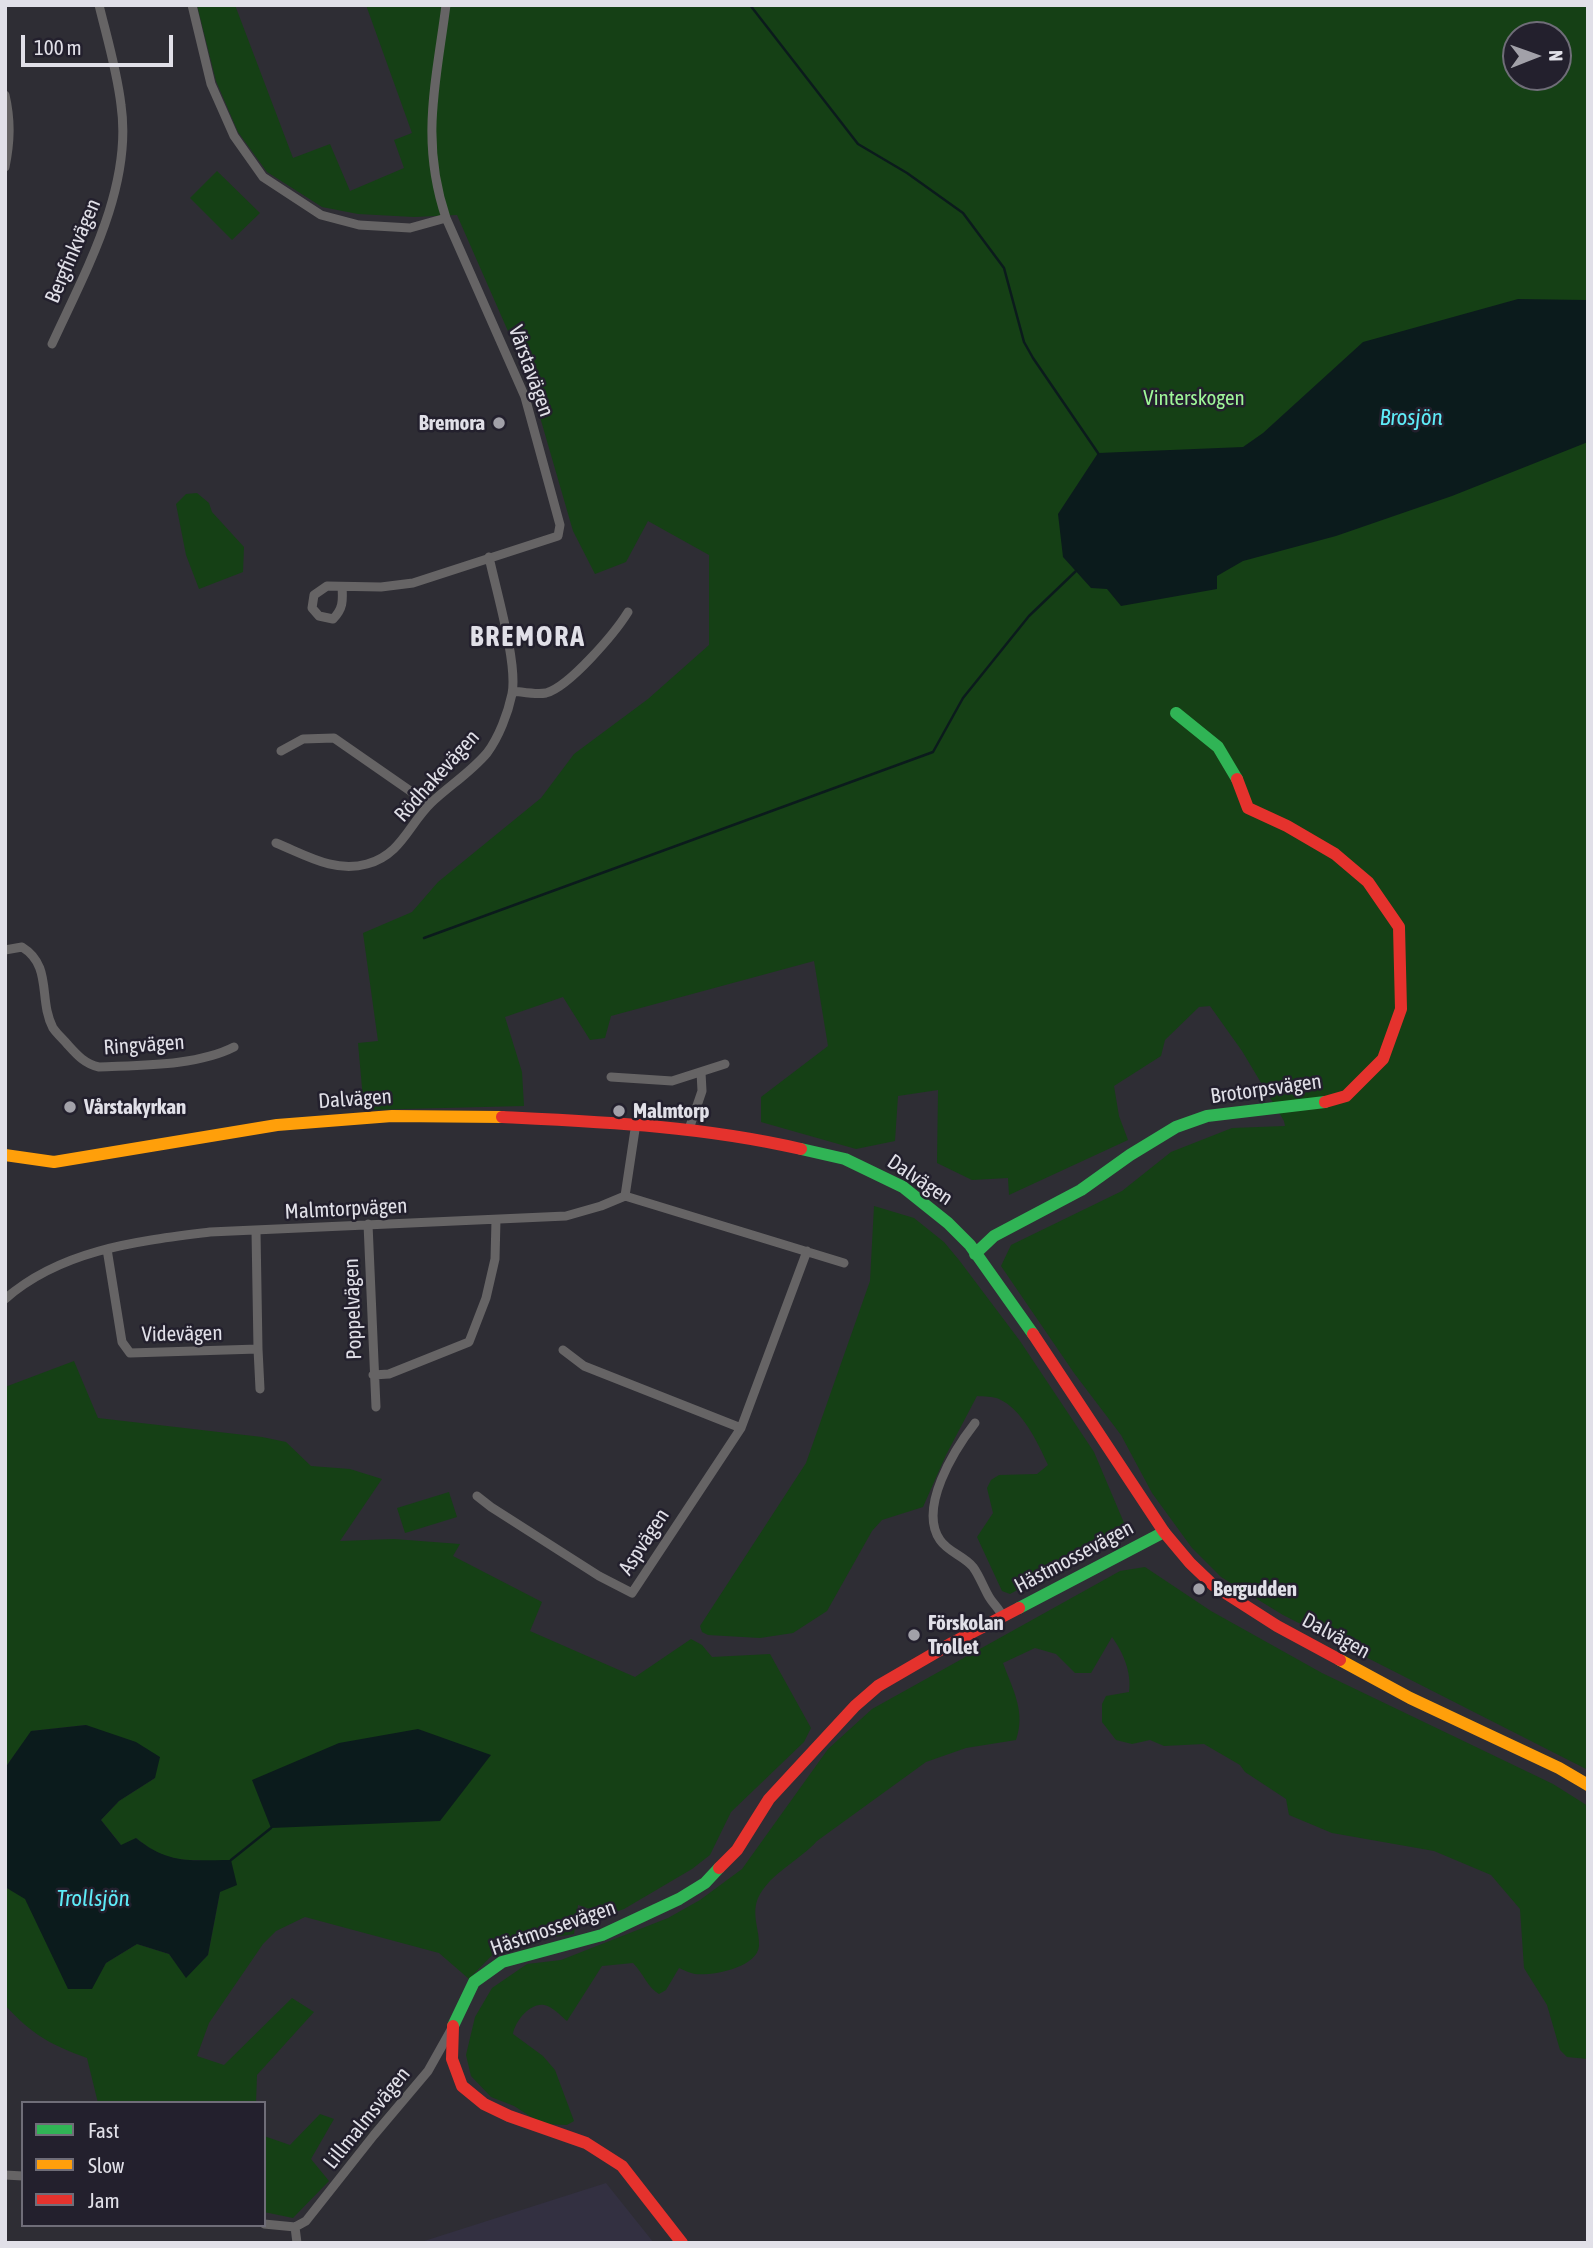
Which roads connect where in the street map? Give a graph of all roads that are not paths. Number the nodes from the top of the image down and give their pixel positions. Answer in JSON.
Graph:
{"nodes":[{"id":1,"x":99,"y":5,"type":"edge"},
{"id":2,"x":192,"y":5,"type":"edge"},
{"id":3,"x":446,"y":5,"type":"edge"},
{"id":4,"x":5,"y":95,"type":"edge"},
{"id":5,"x":5,"y":167,"type":"edge"},
{"id":6,"x":446,"y":218,"type":"junction"},
{"id":7,"x":52,"y":344,"type":"dead end"},
{"id":8,"x":489,"y":557,"type":"junction"},
{"id":9,"x":342,"y":587,"type":"dead end"},
{"id":10,"x":628,"y":612,"type":"dead end"},
{"id":11,"x":513,"y":691,"type":"junction"},
{"id":12,"x":1176,"y":713,"type":"dead end"},
{"id":13,"x":281,"y":751,"type":"dead end"},
{"id":14,"x":429,"y":804,"type":"junction"},
{"id":15,"x":276,"y":843,"type":"dead end"},
{"id":16,"x":5,"y":950,"type":"edge"},
{"id":17,"x":234,"y":1046,"type":"dead end"},
{"id":18,"x":725,"y":1064,"type":"dead end"},
{"id":19,"x":701,"y":1072,"type":"junction"},
{"id":20,"x":611,"y":1077,"type":"dead end"},
{"id":21,"x":636,"y":1123,"type":"junction"},
{"id":22,"x":689,"y":1129,"type":"junction"},
{"id":23,"x":5,"y":1155,"type":"edge"},
{"id":24,"x":625,"y":1196,"type":"junction"},
{"id":25,"x":496,"y":1220,"type":"junction"},
{"id":26,"x":368,"y":1224,"type":"junction"},
{"id":27,"x":256,"y":1231,"type":"junction"},
{"id":28,"x":107,"y":1249,"type":"junction"},
{"id":29,"x":807,"y":1251,"type":"junction"},
{"id":30,"x":975,"y":1254,"type":"junction"},
{"id":31,"x":844,"y":1263,"type":"dead end"},
{"id":32,"x":5,"y":1299,"type":"edge"},
{"id":33,"x":258,"y":1349,"type":"junction"},
{"id":34,"x":563,"y":1350,"type":"dead end"},
{"id":35,"x":373,"y":1375,"type":"junction"},
{"id":36,"x":260,"y":1389,"type":"dead end"},
{"id":37,"x":376,"y":1407,"type":"dead end"},
{"id":38,"x":975,"y":1423,"type":"dead end"},
{"id":39,"x":741,"y":1428,"type":"junction"},
{"id":40,"x":477,"y":1496,"type":"dead end"},
{"id":41,"x":1164,"y":1532,"type":"junction"},
{"id":42,"x":1003,"y":1617,"type":"junction"},
{"id":43,"x":1588,"y":1785,"type":"edge"},
{"id":44,"x":453,"y":2022,"type":"junction"},
{"id":45,"x":266,"y":2224,"type":"edge"},
{"id":46,"x":295,"y":2227,"type":"junction"},
{"id":47,"x":297,"y":2243,"type":"edge"},
{"id":48,"x":682,"y":2243,"type":"edge"}],
"edges":[{"from":1,"to":7,"type":"street","name":"Bergfinkvägen"},
{"from":2,"to":6,"type":"street"},
{"from":3,"to":6,"type":"street","name":"Vårstavägen"},
{"from":4,"to":5,"type":"street"},
{"from":6,"to":8,"type":"street","name":"Vårstavägen"},
{"from":8,"to":9,"type":"street","name":"Vårstavägen"},
{"from":8,"to":11,"type":"street","name":"Rödhakevägen"},
{"from":10,"to":11,"type":"street"},
{"from":11,"to":14,"type":"street","name":"Rödhakevägen"},
{"from":12,"to":30,"type":"street","name":"Brotorpsvägen"},
{"from":13,"to":14,"type":"street"},
{"from":14,"to":15,"type":"street","name":"Rödhakevägen"},
{"from":16,"to":17,"type":"street","name":"Ringvägen"},
{"from":18,"to":19,"type":"street"},
{"from":19,"to":20,"type":"street"},
{"from":19,"to":22,"type":"street"},
{"from":21,"to":22,"type":"street","name":"Dalvägen"},
{"from":21,"to":23,"type":"street","name":"Dalvägen"},
{"from":21,"to":24,"type":"street"},
{"from":22,"to":30,"type":"street","name":"Dalvägen"},
{"from":24,"to":25,"type":"street","name":"Malmtorpvägen"},
{"from":24,"to":29,"type":"street"},
{"from":25,"to":26,"type":"street","name":"Malmtorpvägen"},
{"from":25,"to":35,"type":"street","name":"Poppelvägen"},
{"from":26,"to":27,"type":"street","name":"Malmtorpvägen"},
{"from":26,"to":35,"type":"street","name":"Poppelvägen"},
{"from":27,"to":28,"type":"street","name":"Malmtorpvägen"},
{"from":27,"to":33,"type":"street"},
{"from":28,"to":32,"type":"street","name":"Malmtorpvägen"},
{"from":28,"to":33,"type":"street","name":"Videvägen"},
{"from":29,"to":31,"type":"street"},
{"from":29,"to":39,"type":"street","name":"Aspvägen"},
{"from":30,"to":41,"type":"street","name":"Dalvägen"},
{"from":33,"to":36,"type":"street"},
{"from":34,"to":39,"type":"street"},
{"from":35,"to":37,"type":"street"},
{"from":38,"to":42,"type":"street","name":"Hästmossevägen"},
{"from":39,"to":40,"type":"street","name":"Aspvägen"},
{"from":41,"to":42,"type":"street","name":"Hästmossevägen"},
{"from":41,"to":43,"type":"street","name":"Dalvägen"},
{"from":42,"to":44,"type":"street","name":"Hästmossevägen"},
{"from":44,"to":46,"type":"street","name":"Lillmalmsvägen"},
{"from":44,"to":48,"type":"street","name":"Hästmossevägen"},
{"from":45,"to":46,"type":"street"},
{"from":46,"to":47,"type":"street"}]}
